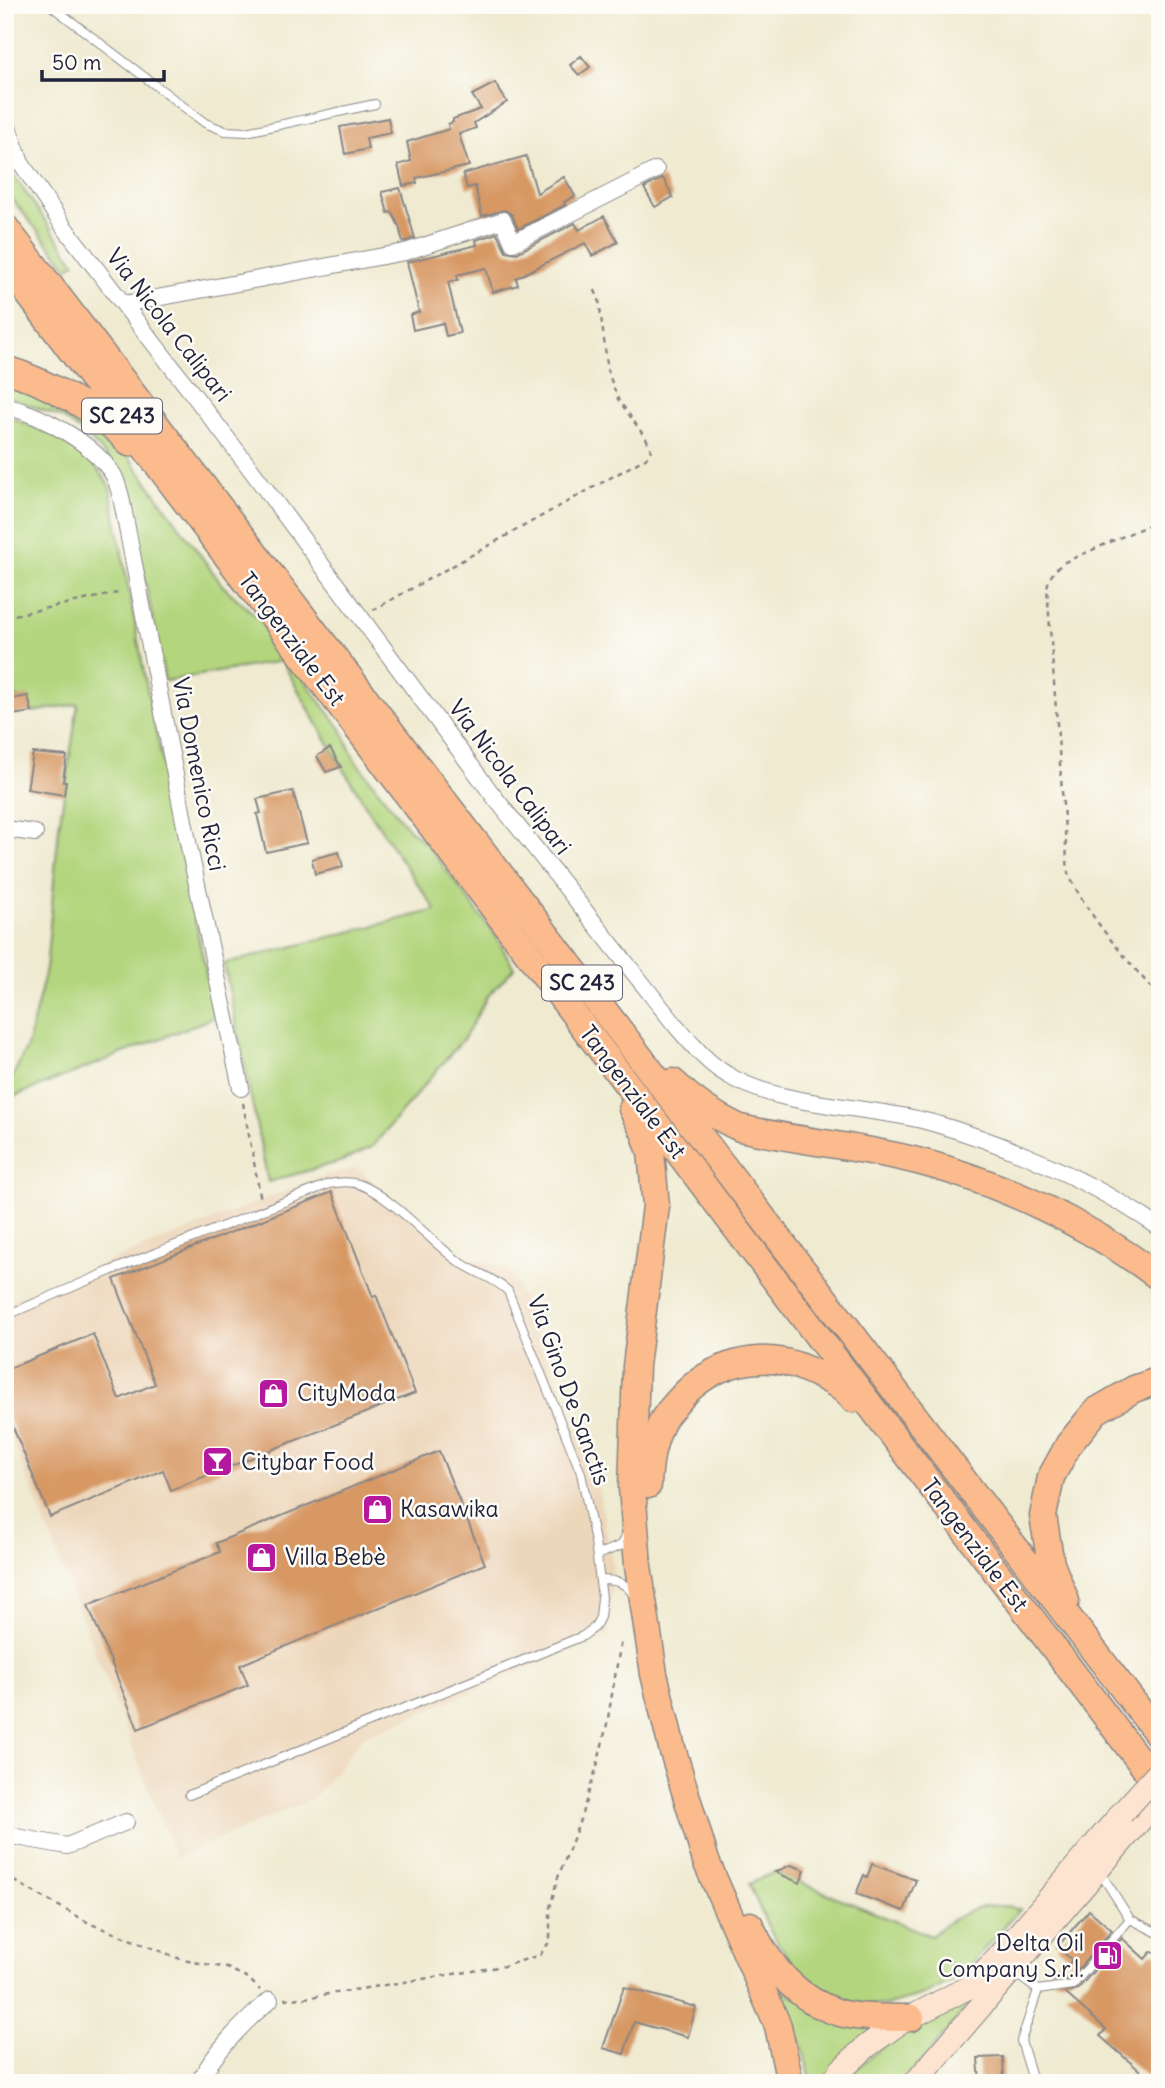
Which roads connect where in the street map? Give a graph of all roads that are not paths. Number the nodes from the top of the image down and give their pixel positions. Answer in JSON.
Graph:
{"nodes":[{"id":1,"x":50,"y":5,"type":"edge"},
{"id":2,"x":375,"y":104,"type":"dead end"},
{"id":3,"x":5,"y":119,"type":"edge"},
{"id":4,"x":656,"y":170,"type":"dead end"},
{"id":5,"x":5,"y":227,"type":"edge"},
{"id":6,"x":5,"y":262,"type":"edge"},
{"id":7,"x":124,"y":304,"type":"junction"},
{"id":8,"x":5,"y":369,"type":"edge"},
{"id":9,"x":5,"y":406,"type":"edge"},
{"id":10,"x":238,"y":569,"type":"junction"},
{"id":11,"x":5,"y":829,"type":"edge"},
{"id":12,"x":35,"y":833,"type":"dead end"},
{"id":13,"x":543,"y":952,"type":"junction"},
{"id":14,"x":240,"y":1088,"type":"road end"},
{"id":15,"x":1160,"y":1228,"type":"edge"},
{"id":16,"x":1160,"y":1278,"type":"edge"},
{"id":17,"x":5,"y":1316,"type":"edge"},
{"id":18,"x":1160,"y":1380,"type":"edge"},
{"id":19,"x":918,"y":1471,"type":"junction"},
{"id":20,"x":632,"y":1488,"type":"junction"},
{"id":21,"x":597,"y":1555,"type":"junction"},
{"id":22,"x":600,"y":1580,"type":"junction"},
{"id":23,"x":650,"y":1648,"type":"junction"},
{"id":24,"x":1160,"y":1725,"type":"edge"},
{"id":25,"x":1160,"y":1737,"type":"edge"},
{"id":26,"x":1160,"y":1771,"type":"edge"},
{"id":27,"x":1160,"y":1788,"type":"edge"},
{"id":28,"x":189,"y":1795,"type":"dead end"},
{"id":29,"x":1160,"y":1797,"type":"edge"},
{"id":30,"x":1128,"y":1820,"type":"junction"},
{"id":31,"x":126,"y":1822,"type":"dead end"},
{"id":32,"x":5,"y":1830,"type":"edge"},
{"id":33,"x":1099,"y":1870,"type":"junction"},
{"id":34,"x":1130,"y":1919,"type":"junction"},
{"id":35,"x":1160,"y":1934,"type":"edge"},
{"id":36,"x":1011,"y":1972,"type":"junction"},
{"id":37,"x":1038,"y":1990,"type":"junction"},
{"id":38,"x":270,"y":2000,"type":"road end"},
{"id":39,"x":911,"y":2018,"type":"junction"},
{"id":40,"x":198,"y":2083,"type":"edge"},
{"id":41,"x":790,"y":2083,"type":"edge"},
{"id":42,"x":832,"y":2083,"type":"edge"},
{"id":43,"x":915,"y":2083,"type":"edge"},
{"id":44,"x":1034,"y":2083,"type":"edge"}],
"edges":[{"from":1,"to":2,"type":"lane"},
{"from":3,"to":7,"type":"street","name":"Via Nicola Calipari"},
{"from":4,"to":7,"type":"street"},
{"from":5,"to":13,"type":"highway","name":"Tangenziale Est","number":"SC 243"},
{"from":6,"to":10,"type":"highway","name":"Tangenziale Est","number":"SC 243"},
{"from":7,"to":15,"type":"street","name":"Via Nicola Calipari"},
{"from":8,"to":10,"type":"highway"},
{"from":9,"to":14,"type":"street","name":"Via Domenico Ricci"},
{"from":10,"to":13,"type":"highway","name":"Tangenziale Est"},
{"from":11,"to":12,"type":"street"},
{"from":13,"to":16,"type":"highway"},
{"from":13,"to":19,"type":"highway","name":"Tangenziale Est"},
{"from":13,"to":20,"type":"highway"},
{"from":13,"to":25,"type":"highway","name":"Tangenziale Est","number":"SC 243"},
{"from":17,"to":21,"type":"lane","name":"Via Gino De Sanctis"},
{"from":18,"to":24,"type":"highway"},
{"from":19,"to":27,"type":"highway","name":"Tangenziale Est"},
{"from":19,"to":39,"type":"highway"},
{"from":20,"to":21,"type":"lane"},
{"from":20,"to":23,"type":"highway"},
{"from":21,"to":22,"type":"lane","name":"Via Gino De Sanctis"},
{"from":22,"to":23,"type":"lane"},
{"from":22,"to":28,"type":"lane","name":"Via Gino De Sanctis"},
{"from":23,"to":41,"type":"highway"},
{"from":26,"to":30,"type":"main road","bridge":true},
{"from":29,"to":30,"type":"main road"},
{"from":30,"to":33,"type":"main road"},
{"from":30,"to":39,"type":"main road"},
{"from":31,"to":32,"type":"street"},
{"from":33,"to":34,"type":"lane"},
{"from":33,"to":36,"type":"main road"},
{"from":34,"to":35,"type":"lane"},
{"from":34,"to":37,"type":"lane"},
{"from":36,"to":37,"type":"lane"},
{"from":36,"to":43,"type":"main road"},
{"from":37,"to":44,"type":"lane"},
{"from":38,"to":40,"type":"street"},
{"from":39,"to":42,"type":"main road"}]}
